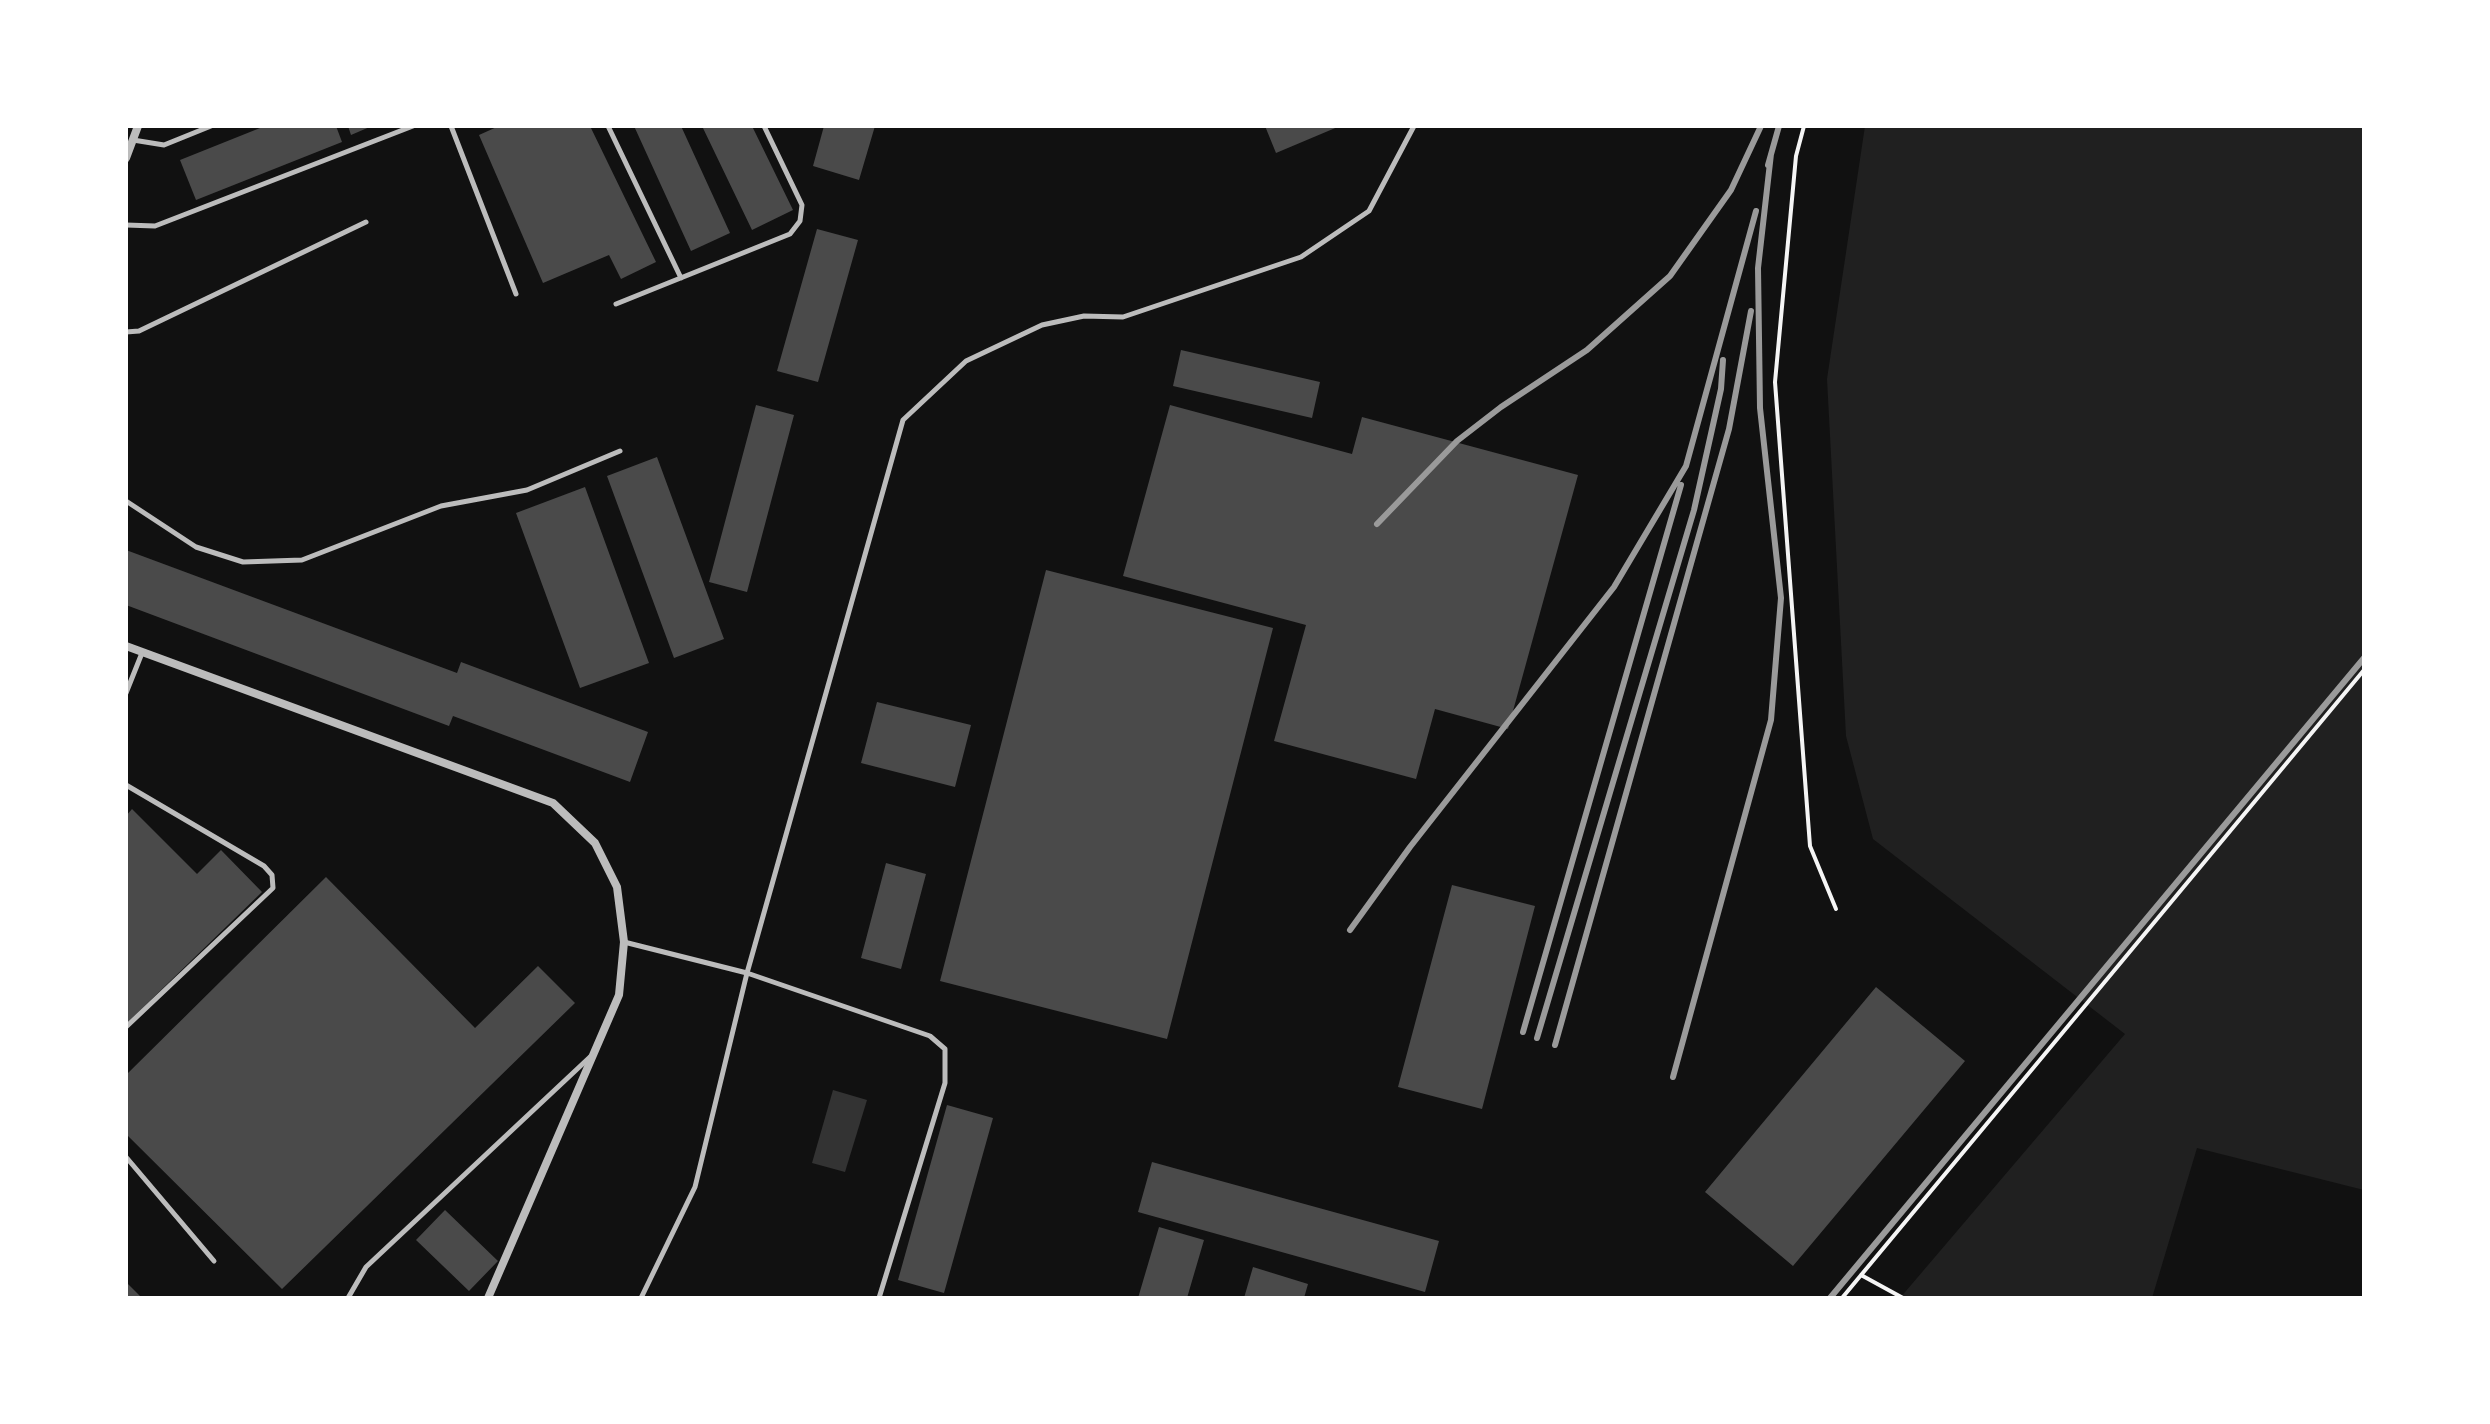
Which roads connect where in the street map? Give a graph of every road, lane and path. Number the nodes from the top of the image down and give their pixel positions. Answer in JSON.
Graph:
{"nodes":[{"id":1,"x":138,"y":126,"type":"edge"},
{"id":2,"x":211,"y":126,"type":"edge"},
{"id":3,"x":413,"y":126,"type":"edge"},
{"id":4,"x":451,"y":126,"type":"edge"},
{"id":5,"x":608,"y":126,"type":"edge"},
{"id":6,"x":764,"y":126,"type":"edge"},
{"id":7,"x":1414,"y":126,"type":"edge"},
{"id":8,"x":1804,"y":126,"type":"edge"},
{"id":9,"x":133,"y":140,"type":"junction"},
{"id":10,"x":126,"y":158,"type":"edge"},
{"id":11,"x":366,"y":222,"type":"dead end"},
{"id":12,"x":126,"y":225,"type":"edge"},
{"id":13,"x":681,"y":278,"type":"junction"},
{"id":14,"x":516,"y":294,"type":"dead end"},
{"id":15,"x":616,"y":304,"type":"dead end"},
{"id":16,"x":126,"y":332,"type":"edge"},
{"id":17,"x":620,"y":451,"type":"dead end"},
{"id":18,"x":126,"y":501,"type":"edge"},
{"id":19,"x":126,"y":646,"type":"edge"},
{"id":20,"x":142,"y":653,"type":"junction"},
{"id":21,"x":2364,"y":670,"type":"edge"},
{"id":22,"x":126,"y":693,"type":"edge"},
{"id":23,"x":126,"y":785,"type":"edge"},
{"id":24,"x":1836,"y":909,"type":"dead end"},
{"id":25,"x":624,"y":942,"type":"junction"},
{"id":26,"x":747,"y":973,"type":"junction"},
{"id":27,"x":126,"y":1027,"type":"edge"},
{"id":28,"x":594,"y":1054,"type":"junction"},
{"id":29,"x":126,"y":1157,"type":"edge"},
{"id":30,"x":214,"y":1261,"type":"dead end"},
{"id":31,"x":1861,"y":1275,"type":"junction"},
{"id":32,"x":348,"y":1298,"type":"edge"},
{"id":33,"x":488,"y":1298,"type":"edge"},
{"id":34,"x":641,"y":1298,"type":"edge"},
{"id":35,"x":879,"y":1298,"type":"edge"},
{"id":36,"x":1842,"y":1298,"type":"edge"},
{"id":37,"x":1903,"y":1298,"type":"edge"}],
"edges":[{"from":1,"to":9,"type":"street"},
{"from":2,"to":9,"type":"lane"},
{"from":3,"to":12,"type":"lane"},
{"from":4,"to":14,"type":"lane"},
{"from":5,"to":13,"type":"lane"},
{"from":6,"to":13,"type":"lane"},
{"from":7,"to":26,"type":"lane"},
{"from":8,"to":24,"type":"path"},
{"from":9,"to":10,"type":"street"},
{"from":11,"to":16,"type":"lane"},
{"from":13,"to":15,"type":"lane"},
{"from":17,"to":18,"type":"lane"},
{"from":19,"to":20,"type":"street"},
{"from":20,"to":22,"type":"lane"},
{"from":20,"to":25,"type":"street"},
{"from":21,"to":31,"type":"path"},
{"from":23,"to":27,"type":"lane"},
{"from":25,"to":26,"type":"lane"},
{"from":25,"to":28,"type":"street"},
{"from":26,"to":34,"type":"lane"},
{"from":26,"to":35,"type":"lane"},
{"from":28,"to":32,"type":"lane"},
{"from":28,"to":33,"type":"street"},
{"from":29,"to":30,"type":"lane"},
{"from":31,"to":36,"type":"path"},
{"from":31,"to":37,"type":"path"}]}
